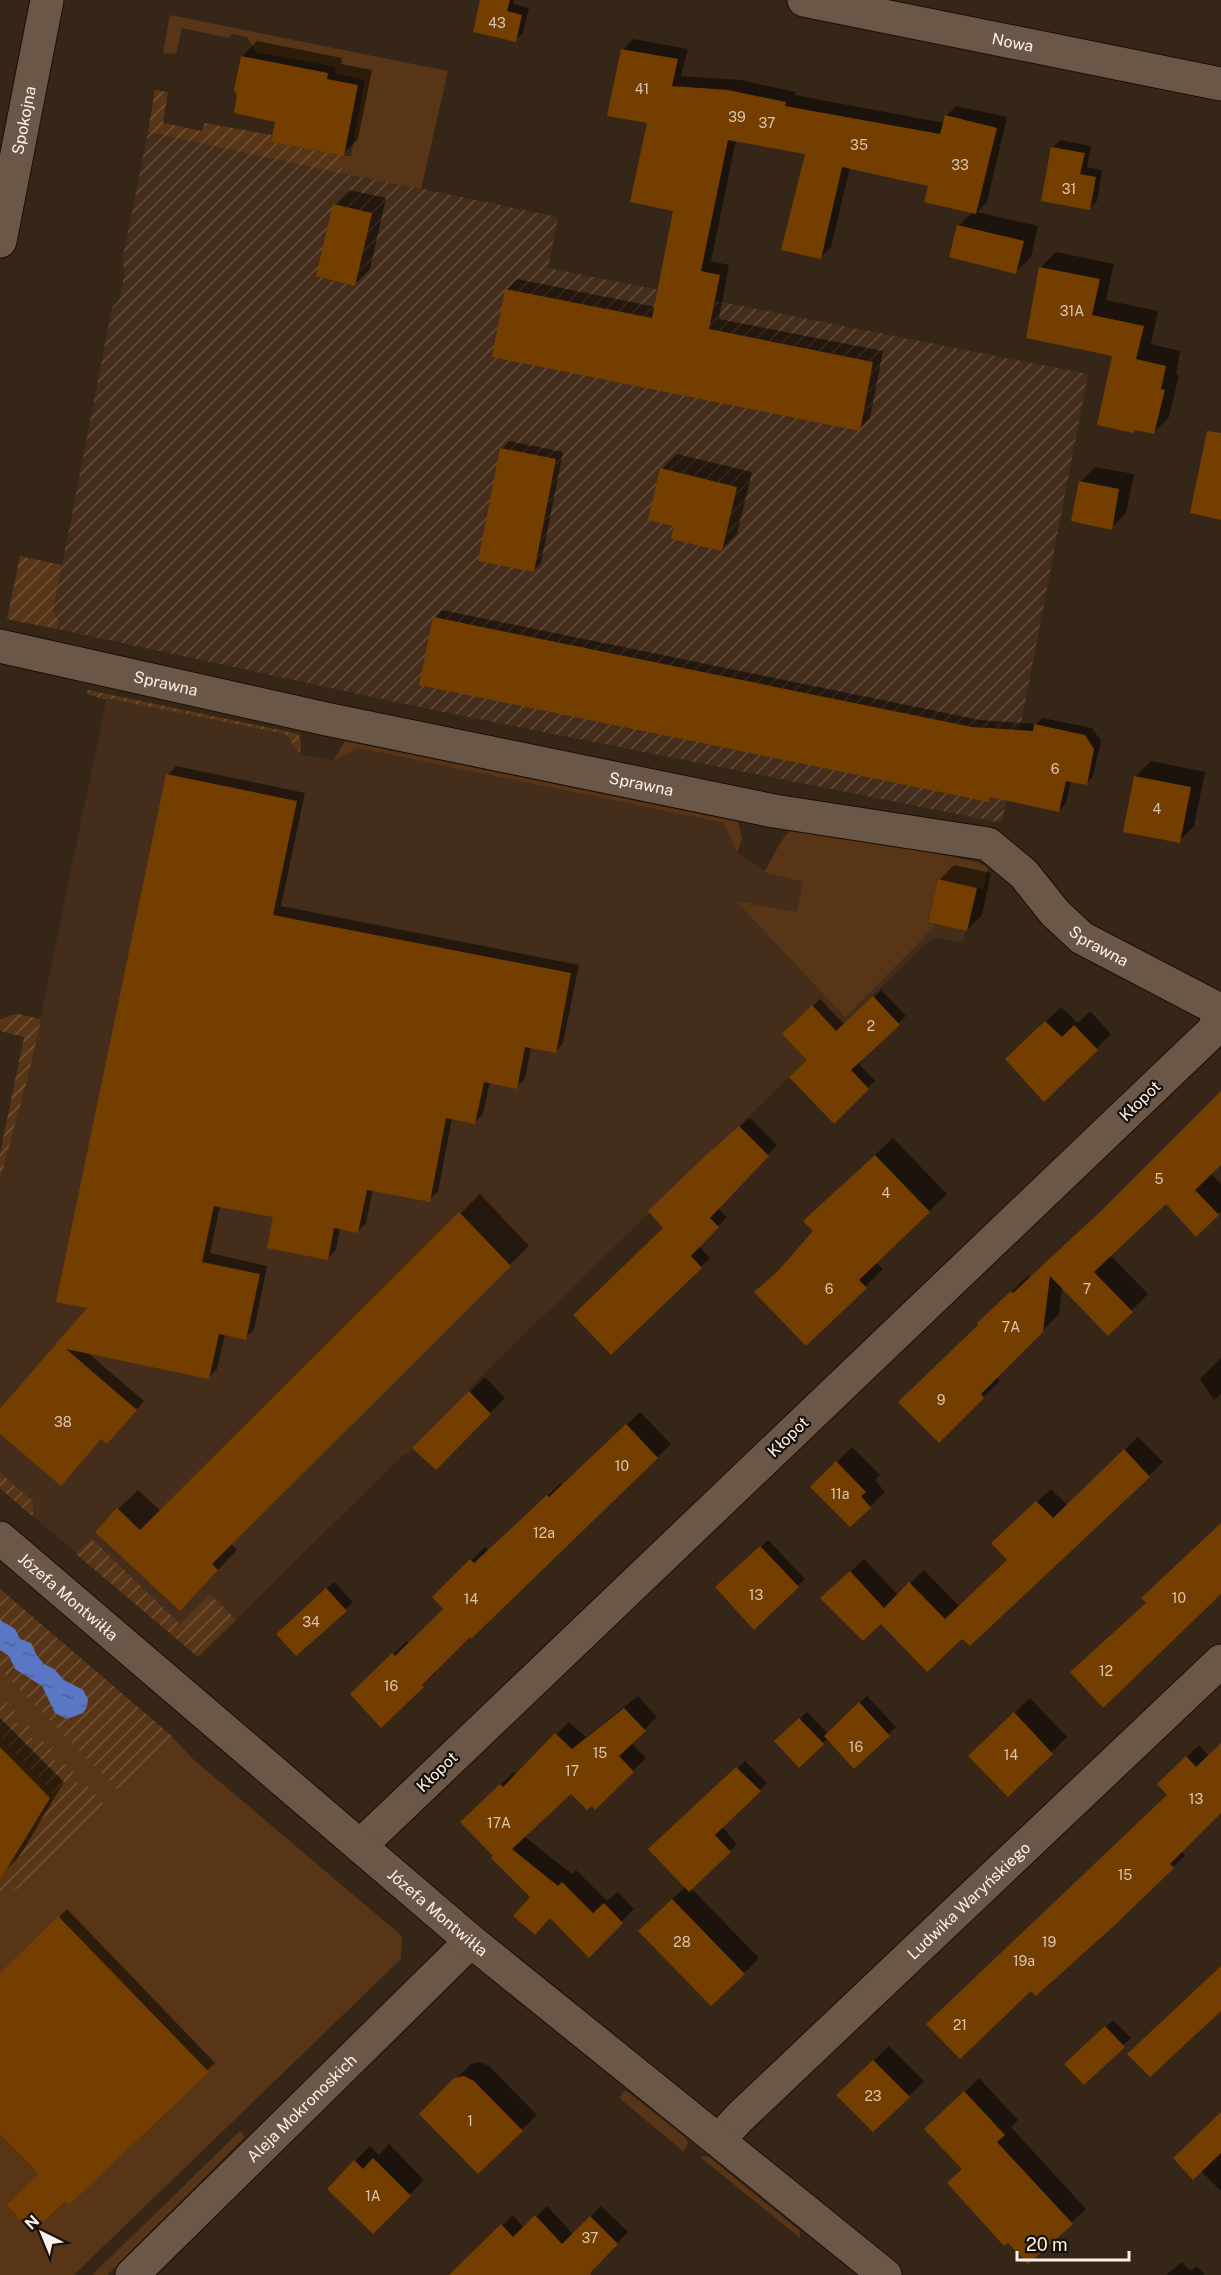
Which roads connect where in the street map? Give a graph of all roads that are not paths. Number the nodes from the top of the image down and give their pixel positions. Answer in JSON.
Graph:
{"nodes":[{"id":1,"x":47,"y":0,"type":"edge"},
{"id":2,"x":804,"y":0,"type":"edge"},
{"id":3,"x":1221,"y":84,"type":"edge"},
{"id":4,"x":0,"y":241,"type":"edge"},
{"id":5,"x":0,"y":646,"type":"edge"},
{"id":6,"x":1216,"y":1027,"type":"joint"},
{"id":7,"x":0,"y":1538,"type":"edge"},
{"id":8,"x":1221,"y":1661,"type":"edge"},
{"id":9,"x":360,"y":1846,"type":"junction"},
{"id":10,"x":471,"y":1941,"type":"junction"},
{"id":11,"x":719,"y":2140,"type":"junction"},
{"id":12,"x":132,"y":2275,"type":"edge"},
{"id":13,"x":885,"y":2275,"type":"edge"}],
"edges":[{"from":1,"to":4,"type":"street","name":"Spokojna"},
{"from":2,"to":3,"type":"street","name":"Nowa"},
{"from":5,"to":6,"type":"street","name":"Sprawna"},
{"from":6,"to":9,"type":"street","name":"Kłopot"},
{"from":7,"to":9,"type":"street","name":"Józefa Montwiłła"},
{"from":8,"to":11,"type":"street","name":"Ludwika Waryńskiego"},
{"from":9,"to":10,"type":"street","name":"Józefa Montwiłła"},
{"from":10,"to":11,"type":"street","name":"Józefa Montwiłła"},
{"from":10,"to":12,"type":"street","name":"Aleja Mokronoskich"},
{"from":11,"to":13,"type":"street","name":"Józefa Montwiłła"}]}
